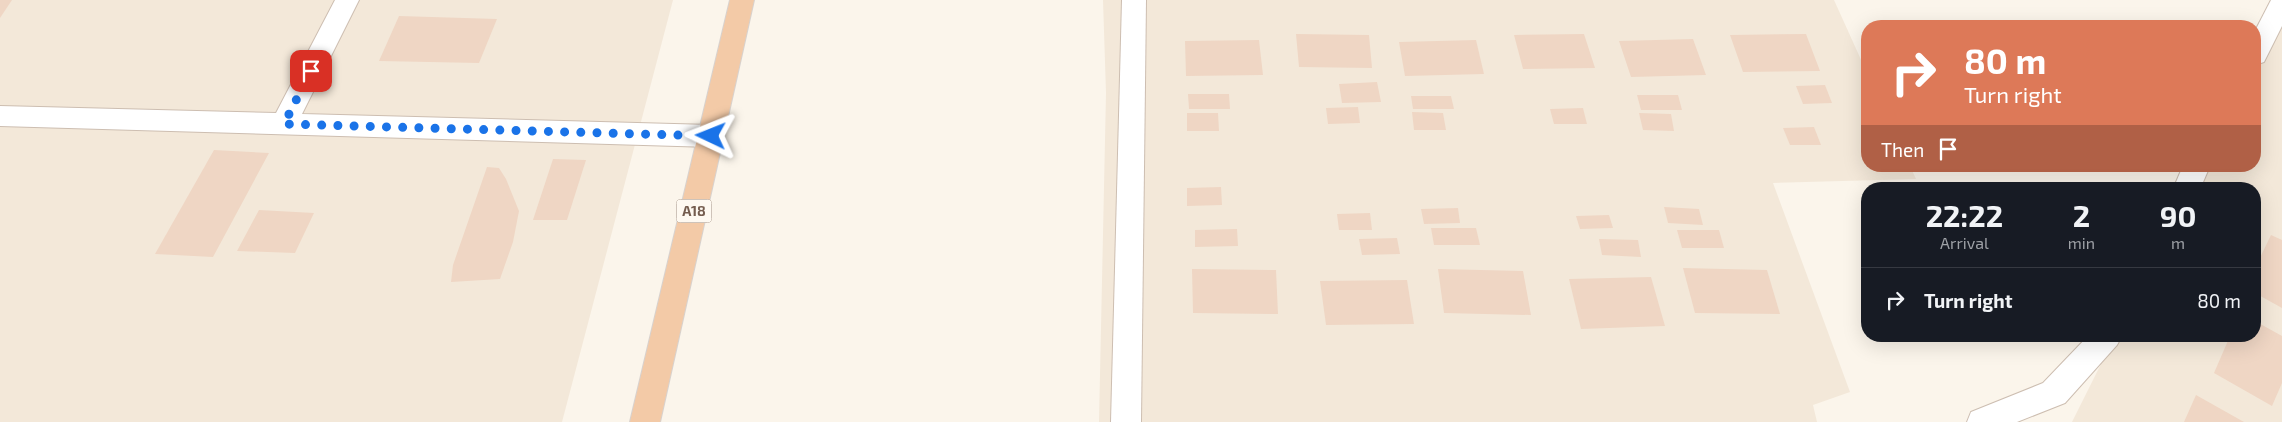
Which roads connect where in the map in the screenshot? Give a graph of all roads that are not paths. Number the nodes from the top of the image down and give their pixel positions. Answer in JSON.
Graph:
{"nodes":[{"id":1,"x":347,"y":0,"type":"edge"},
{"id":2,"x":742,"y":0,"type":"edge"},
{"id":3,"x":1134,"y":0,"type":"edge"},
{"id":4,"x":2282,"y":2,"type":"edge"},
{"id":5,"x":2261,"y":43,"type":"edge"},
{"id":6,"x":0,"y":116,"type":"edge"},
{"id":7,"x":284,"y":124,"type":"junction"},
{"id":8,"x":711,"y":136,"type":"junction"},
{"id":9,"x":2101,"y":342,"type":"edge"},
{"id":10,"x":645,"y":422,"type":"edge"},
{"id":11,"x":1126,"y":422,"type":"edge"},
{"id":12,"x":1982,"y":422,"type":"edge"}],
"edges":[{"from":1,"to":7,"type":"street"},
{"from":2,"to":8,"type":"highway","number":"A18"},
{"from":3,"to":11,"type":"street"},
{"from":4,"to":5,"type":"street"},
{"from":6,"to":7,"type":"street"},
{"from":7,"to":8,"type":"street"},
{"from":8,"to":10,"type":"highway","number":"A18"},
{"from":9,"to":12,"type":"street"}]}
